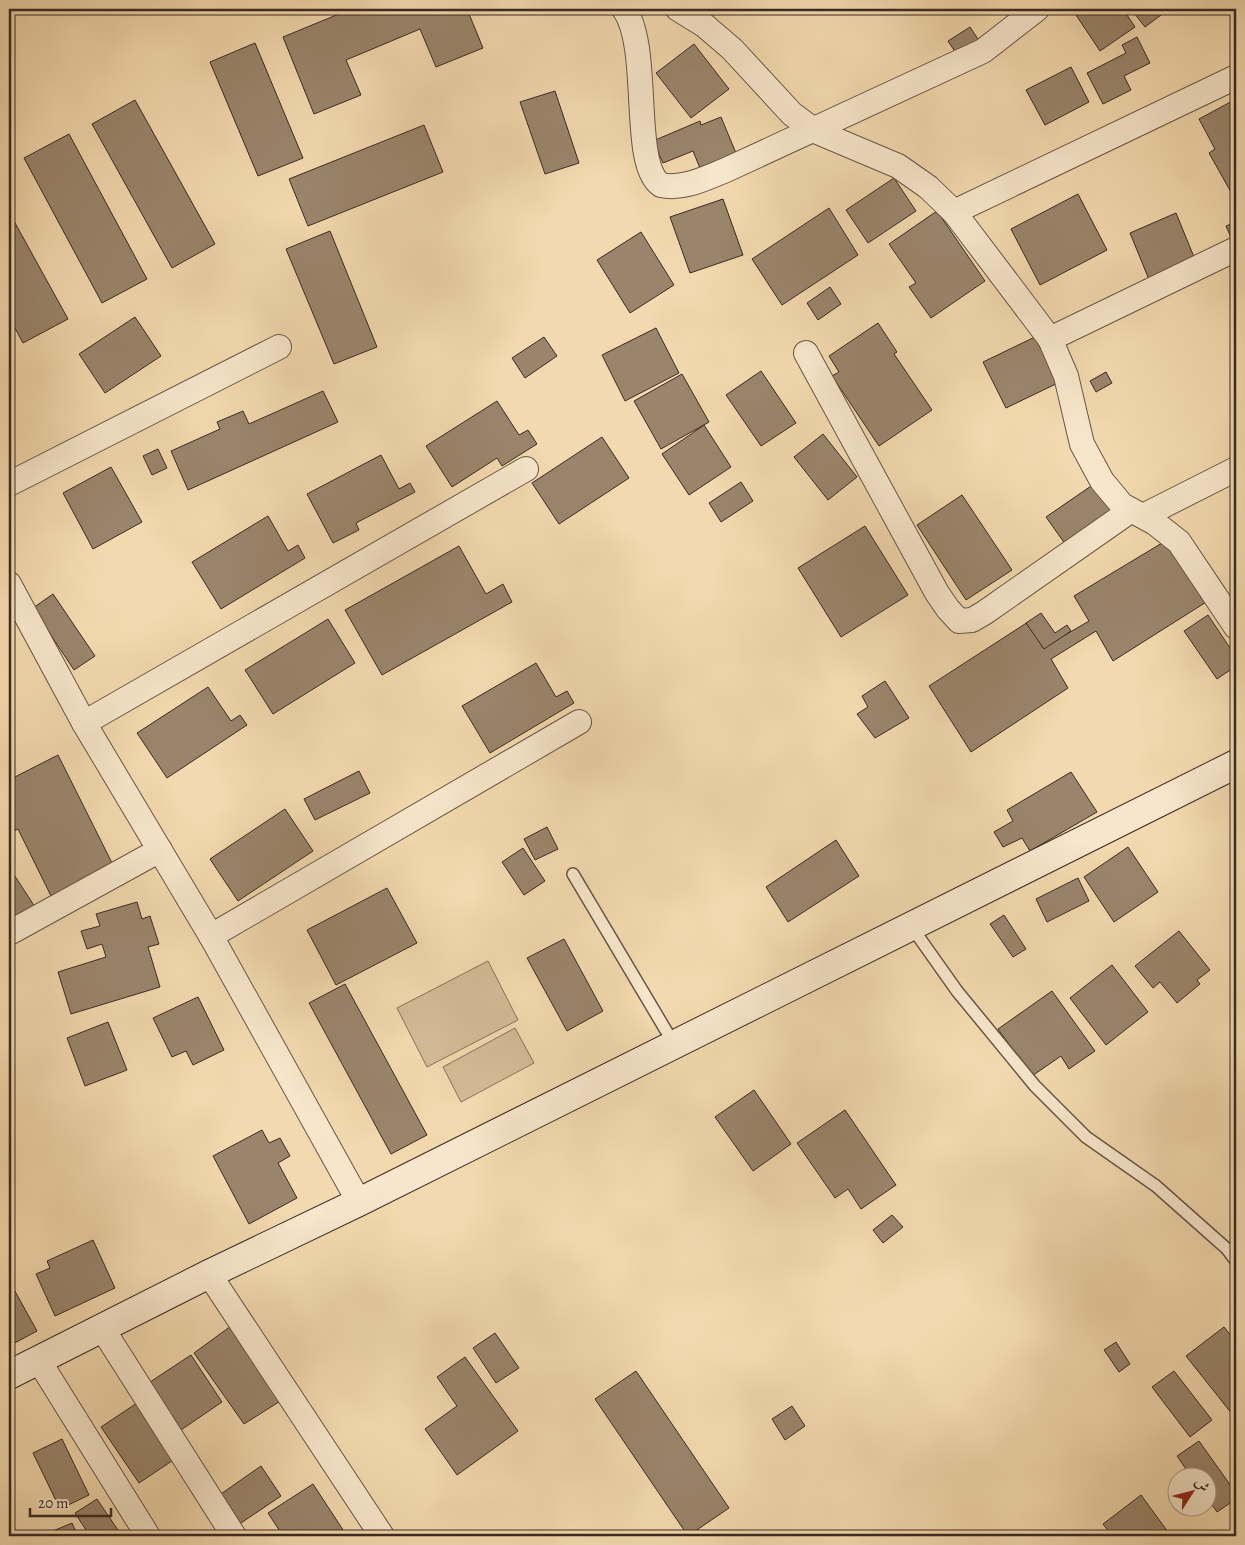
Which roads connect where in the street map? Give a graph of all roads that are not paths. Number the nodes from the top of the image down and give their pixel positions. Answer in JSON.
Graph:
{"nodes":[{"id":1,"x":624,"y":9,"type":"edge"},
{"id":2,"x":678,"y":9,"type":"edge"},
{"id":3,"x":1037,"y":9,"type":"edge"},
{"id":4,"x":1236,"y":77,"type":"edge"},
{"id":5,"x":815,"y":130,"type":"junction"},
{"id":6,"x":954,"y":212,"type":"junction"},
{"id":7,"x":1236,"y":249,"type":"edge"},
{"id":8,"x":1050,"y":340,"type":"junction"},
{"id":9,"x":279,"y":347,"type":"dead end"},
{"id":10,"x":806,"y":354,"type":"dead end"},
{"id":11,"x":526,"y":468,"type":"dead end"},
{"id":12,"x":1236,"y":469,"type":"edge"},
{"id":13,"x":9,"y":484,"type":"edge"},
{"id":14,"x":1136,"y":513,"type":"junction"},
{"id":15,"x":9,"y":584,"type":"edge"},
{"id":16,"x":1236,"y":627,"type":"edge"},
{"id":17,"x":579,"y":722,"type":"dead end"},
{"id":18,"x":84,"y":723,"type":"junction"},
{"id":19,"x":1236,"y":764,"type":"edge"},
{"id":20,"x":160,"y":850,"type":"junction"},
{"id":21,"x":573,"y":874,"type":"dead end"},
{"id":22,"x":911,"y":926,"type":"junction"},
{"id":23,"x":9,"y":933,"type":"edge"},
{"id":24,"x":211,"y":936,"type":"junction"},
{"id":25,"x":674,"y":1044,"type":"junction"},
{"id":26,"x":360,"y":1202,"type":"junction"},
{"id":27,"x":1236,"y":1260,"type":"edge"},
{"id":28,"x":209,"y":1274,"type":"junction"},
{"id":29,"x":102,"y":1328,"type":"junction"},
{"id":30,"x":39,"y":1360,"type":"junction"},
{"id":31,"x":9,"y":1375,"type":"edge"},
{"id":32,"x":148,"y":1536,"type":"edge"},
{"id":33,"x":234,"y":1536,"type":"edge"},
{"id":34,"x":382,"y":1536,"type":"edge"}],
"edges":[{"from":1,"to":5,"type":"street"},
{"from":2,"to":5,"type":"street"},
{"from":3,"to":5,"type":"street"},
{"from":4,"to":6,"type":"street"},
{"from":5,"to":6,"type":"street"},
{"from":6,"to":8,"type":"street"},
{"from":7,"to":8,"type":"street"},
{"from":8,"to":14,"type":"street"},
{"from":9,"to":13,"type":"street"},
{"from":10,"to":14,"type":"street"},
{"from":11,"to":18,"type":"street"},
{"from":12,"to":14,"type":"street"},
{"from":14,"to":16,"type":"street"},
{"from":15,"to":18,"type":"street"},
{"from":17,"to":24,"type":"street"},
{"from":18,"to":20,"type":"street"},
{"from":19,"to":22,"type":"main road"},
{"from":20,"to":23,"type":"street"},
{"from":20,"to":24,"type":"street"},
{"from":21,"to":25,"type":"lane"},
{"from":22,"to":25,"type":"main road"},
{"from":22,"to":27,"type":"lane"},
{"from":24,"to":26,"type":"street"},
{"from":25,"to":26,"type":"main road"},
{"from":26,"to":28,"type":"main road"},
{"from":28,"to":29,"type":"main road"},
{"from":28,"to":34,"type":"street"},
{"from":29,"to":30,"type":"main road"},
{"from":29,"to":33,"type":"street"},
{"from":30,"to":31,"type":"main road"},
{"from":30,"to":32,"type":"street"}]}
